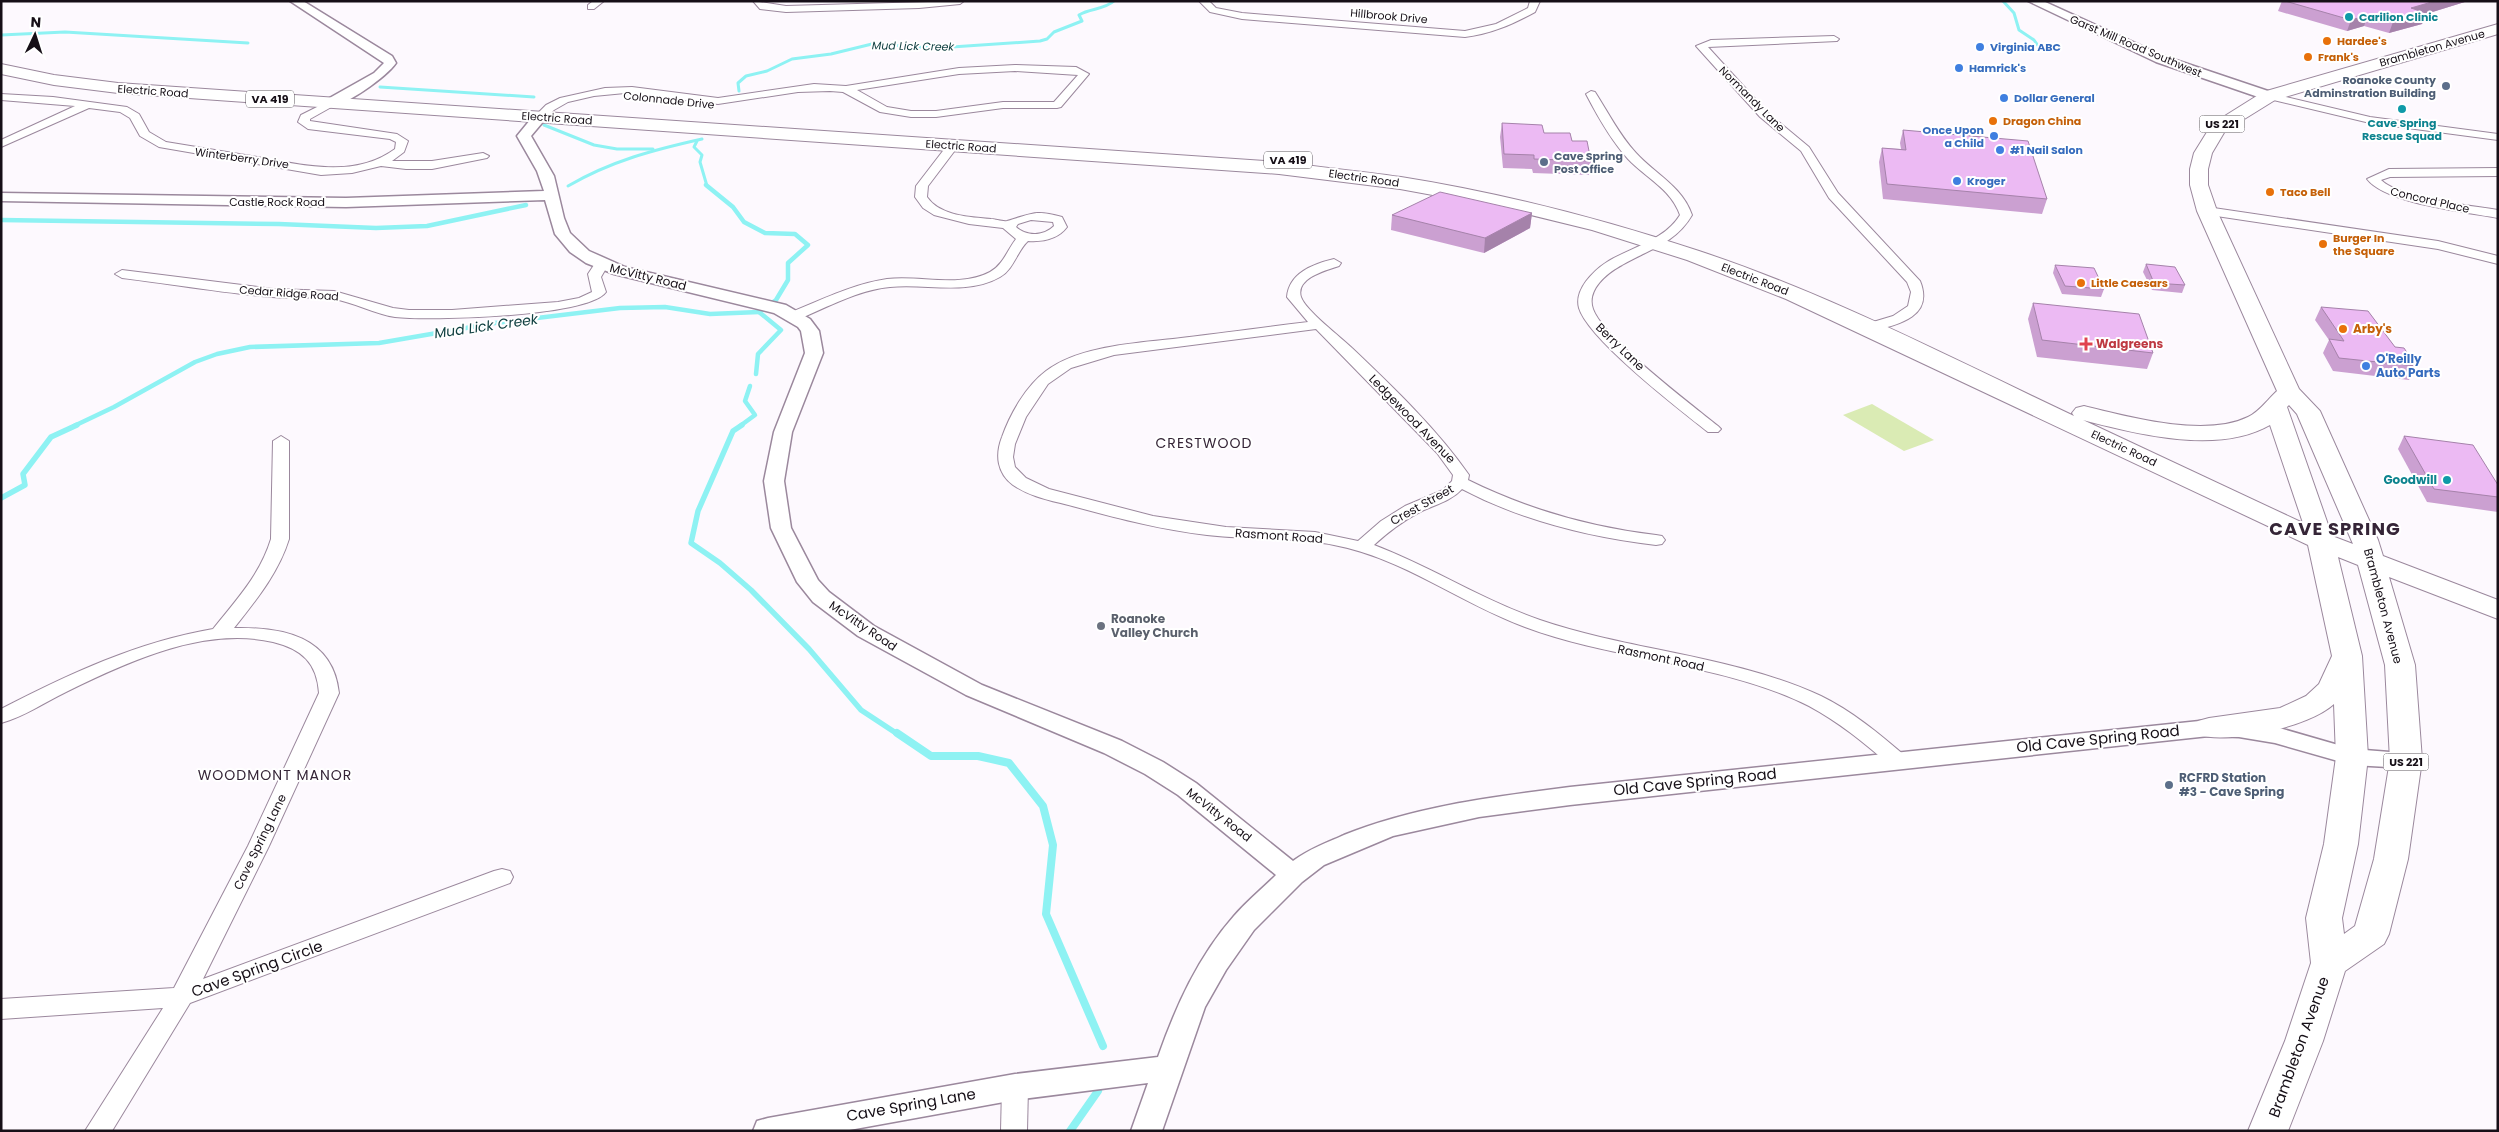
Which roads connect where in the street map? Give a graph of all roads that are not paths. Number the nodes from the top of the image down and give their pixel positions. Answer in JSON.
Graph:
{"nodes":[{"id":1,"x":295,"y":1,"type":"edge"},
{"id":2,"x":600,"y":1,"type":"edge"},
{"id":3,"x":757,"y":1,"type":"edge"},
{"id":4,"x":960,"y":1,"type":"edge"},
{"id":5,"x":1203,"y":1,"type":"edge"},
{"id":6,"x":1535,"y":1,"type":"edge"},
{"id":7,"x":2032,"y":1,"type":"edge"},
{"id":8,"x":591,"y":7,"type":"dead end"},
{"id":9,"x":2498,"y":29,"type":"edge"},
{"id":10,"x":1834,"y":39,"type":"dead end"},
{"id":11,"x":1,"y":58,"type":"edge"},
{"id":12,"x":1,"y":69,"type":"edge"},
{"id":13,"x":846,"y":89,"type":"junction"},
{"id":14,"x":1591,"y":94,"type":"dead end"},
{"id":15,"x":2269,"y":96,"type":"junction"},
{"id":16,"x":1,"y":97,"type":"edge"},
{"id":17,"x":339,"y":100,"type":"junction"},
{"id":18,"x":90,"y":104,"type":"junction"},
{"id":19,"x":550,"y":112,"type":"junction"},
{"id":20,"x":2498,"y":137,"type":"edge"},
{"id":21,"x":1,"y":144,"type":"edge"},
{"id":22,"x":953,"y":145,"type":"junction"},
{"id":23,"x":483,"y":156,"type":"dead end"},
{"id":24,"x":380,"y":162,"type":"junction"},
{"id":25,"x":2498,"y":172,"type":"edge"},
{"id":26,"x":552,"y":194,"type":"junction"},
{"id":27,"x":1,"y":197,"type":"edge"},
{"id":28,"x":2207,"y":211,"type":"junction"},
{"id":29,"x":2498,"y":214,"type":"edge"},
{"id":30,"x":1010,"y":225,"type":"junction"},
{"id":31,"x":1026,"y":237,"type":"junction"},
{"id":32,"x":1660,"y":238,"type":"junction"},
{"id":33,"x":2498,"y":260,"type":"edge"},
{"id":34,"x":1334,"y":263,"type":"dead end"},
{"id":35,"x":601,"y":265,"type":"junction"},
{"id":36,"x":122,"y":274,"type":"dead end"},
{"id":37,"x":777,"y":309,"type":"junction"},
{"id":38,"x":1318,"y":325,"type":"junction"},
{"id":39,"x":1877,"y":325,"type":"junction"},
{"id":40,"x":2282,"y":399,"type":"junction"},
{"id":41,"x":2084,"y":413,"type":"junction"},
{"id":42,"x":1713,"y":430,"type":"dead end"},
{"id":43,"x":280,"y":441,"type":"dead end"},
{"id":44,"x":1460,"y":482,"type":"junction"},
{"id":45,"x":2317,"y":529,"type":"junction"},
{"id":46,"x":1656,"y":540,"type":"dead end"},
{"id":47,"x":1361,"y":547,"type":"junction"},
{"id":48,"x":2369,"y":551,"type":"junction"},
{"id":49,"x":2498,"y":591,"type":"edge"},
{"id":50,"x":2498,"y":610,"type":"edge"},
{"id":51,"x":218,"y":635,"type":"junction"},
{"id":52,"x":2348,"y":656,"type":"junction"},
{"id":53,"x":1,"y":717,"type":"edge"},
{"id":54,"x":2209,"y":728,"type":"junction"},
{"id":55,"x":2352,"y":757,"type":"junction"},
{"id":56,"x":1897,"y":760,"type":"junction"},
{"id":57,"x":2406,"y":760,"type":"junction"},
{"id":58,"x":1293,"y":874,"type":"junction"},
{"id":59,"x":502,"y":877,"type":"dead end"},
{"id":60,"x":2329,"y":963,"type":"junction"},
{"id":61,"x":181,"y":997,"type":"junction"},
{"id":62,"x":1,"y":1009,"type":"edge"},
{"id":63,"x":1169,"y":1068,"type":"junction"},
{"id":64,"x":1015,"y":1087,"type":"junction"},
{"id":65,"x":98,"y":1131,"type":"edge"},
{"id":66,"x":768,"y":1131,"type":"edge"},
{"id":67,"x":1014,"y":1131,"type":"edge"},
{"id":68,"x":1146,"y":1131,"type":"edge"},
{"id":69,"x":2268,"y":1131,"type":"edge"}],
"edges":[{"from":1,"to":17,"type":"street"},
{"from":2,"to":8,"type":"street"},
{"from":3,"to":4,"type":"street"},
{"from":5,"to":6,"type":"street","name":"Hillbrook Drive"},
{"from":7,"to":15,"type":"street","name":"Garst Mill Road Southwest"},
{"from":9,"to":15,"type":"main road","name":"Brambleton Avenue","number":"US 221"},
{"from":10,"to":39,"type":"street","name":"Normandy Lane"},
{"from":11,"to":17,"type":"main road","name":"Electric Road","number":"VA 419"},
{"from":12,"to":17,"type":"main road","name":"Electric Road","number":"VA 419"},
{"from":13,"to":13,"type":"street","name":"Colonnade Drive"},
{"from":13,"to":19,"type":"street","name":"Colonnade Drive"},
{"from":14,"to":32,"type":"street","name":"Berry Lane"},
{"from":15,"to":20,"type":"street"},
{"from":15,"to":28,"type":"main road","name":"Brambleton Avenue","number":"US 221"},
{"from":16,"to":18,"type":"street","name":"Winterberry Drive"},
{"from":17,"to":19,"type":"main road","name":"Electric Road","number":"VA 419"},
{"from":17,"to":24,"type":"street","name":"Winterberry Drive"},
{"from":18,"to":21,"type":"street"},
{"from":18,"to":24,"type":"street","name":"Winterberry Drive"},
{"from":19,"to":22,"type":"main road","name":"Electric Road","number":"VA 419"},
{"from":19,"to":26,"type":"street","name":"McVitty Road"},
{"from":19,"to":32,"type":"main road","name":"Electric Road","number":"VA 419"},
{"from":22,"to":30,"type":"street"},
{"from":22,"to":32,"type":"main road","name":"Electric Road","number":"VA 419"},
{"from":23,"to":24,"type":"street"},
{"from":25,"to":29,"type":"street","name":"Concord Place"},
{"from":26,"to":27,"type":"street","name":"Castle Rock Road"},
{"from":26,"to":35,"type":"street","name":"McVitty Road"},
{"from":28,"to":33,"type":"street"},
{"from":28,"to":40,"type":"main road","name":"Brambleton Avenue","number":"US 221"},
{"from":30,"to":31,"type":"street"},
{"from":30,"to":31,"type":"street"},
{"from":31,"to":37,"type":"street"},
{"from":32,"to":39,"type":"main road","name":"Electric Road","number":"VA 419"},
{"from":32,"to":42,"type":"street","name":"Berry Lane"},
{"from":34,"to":38,"type":"street","name":"Ledgewood Avenue"},
{"from":35,"to":36,"type":"street","name":"Cedar Ridge Road"},
{"from":35,"to":37,"type":"street","name":"McVitty Road"},
{"from":37,"to":58,"type":"street","name":"McVitty Road"},
{"from":38,"to":44,"type":"street","name":"Ledgewood Avenue"},
{"from":38,"to":47,"type":"street","name":"Rasmont Road"},
{"from":39,"to":41,"type":"main road","name":"Electric Road","number":"VA 419"},
{"from":39,"to":45,"type":"main road","name":"Electric Road","number":"VA 419"},
{"from":40,"to":41,"type":"main road"},
{"from":40,"to":45,"type":"main road","name":"Brambleton Avenue","number":"US 221"},
{"from":40,"to":48,"type":"main road","name":"Brambleton Avenue","number":"US 221"},
{"from":41,"to":45,"type":"main road","name":"Electric Road","number":"VA 419"},
{"from":43,"to":51,"type":"street"},
{"from":44,"to":46,"type":"street"},
{"from":44,"to":47,"type":"street","name":"Crest Street"},
{"from":45,"to":48,"type":"main road","name":"Electric Road","number":"VA 419"},
{"from":45,"to":52,"type":"main road","name":"Brambleton Avenue","number":"US 221"},
{"from":47,"to":56,"type":"street","name":"Rasmont Road"},
{"from":48,"to":49,"type":"main road","name":"Electric Road","number":"VA 419"},
{"from":48,"to":50,"type":"main road","name":"Electric Road","number":"VA 419"},
{"from":48,"to":57,"type":"main road","name":"Brambleton Avenue","number":"US 221"},
{"from":51,"to":53,"type":"street","name":"Cave Spring Lane"},
{"from":51,"to":61,"type":"street","name":"Cave Spring Lane"},
{"from":52,"to":54,"type":"main road"},
{"from":52,"to":55,"type":"main road","name":"Brambleton Avenue","number":"US 221"},
{"from":54,"to":55,"type":"street","name":"Old Cave Spring Road"},
{"from":54,"to":56,"type":"street","name":"Old Cave Spring Road"},
{"from":55,"to":57,"type":"street","name":"Old Cave Spring Road"},
{"from":55,"to":60,"type":"main road","name":"Brambleton Avenue","number":"US 221"},
{"from":56,"to":58,"type":"street","name":"Old Cave Spring Road"},
{"from":57,"to":60,"type":"main road","name":"Brambleton Avenue","number":"US 221"},
{"from":58,"to":63,"type":"street","name":"Old Cave Spring Road"},
{"from":59,"to":61,"type":"street","name":"Cave Spring Circle"},
{"from":60,"to":69,"type":"main road","name":"Brambleton Avenue","number":"US 221"},
{"from":61,"to":62,"type":"street","name":"Cave Spring Circle"},
{"from":61,"to":65,"type":"street","name":"Cave Spring Lane"},
{"from":63,"to":64,"type":"street","name":"Cave Spring Lane"},
{"from":63,"to":68,"type":"street","name":"Old Cave Spring Road"},
{"from":64,"to":66,"type":"street","name":"Cave Spring Lane"},
{"from":64,"to":67,"type":"street"}]}
